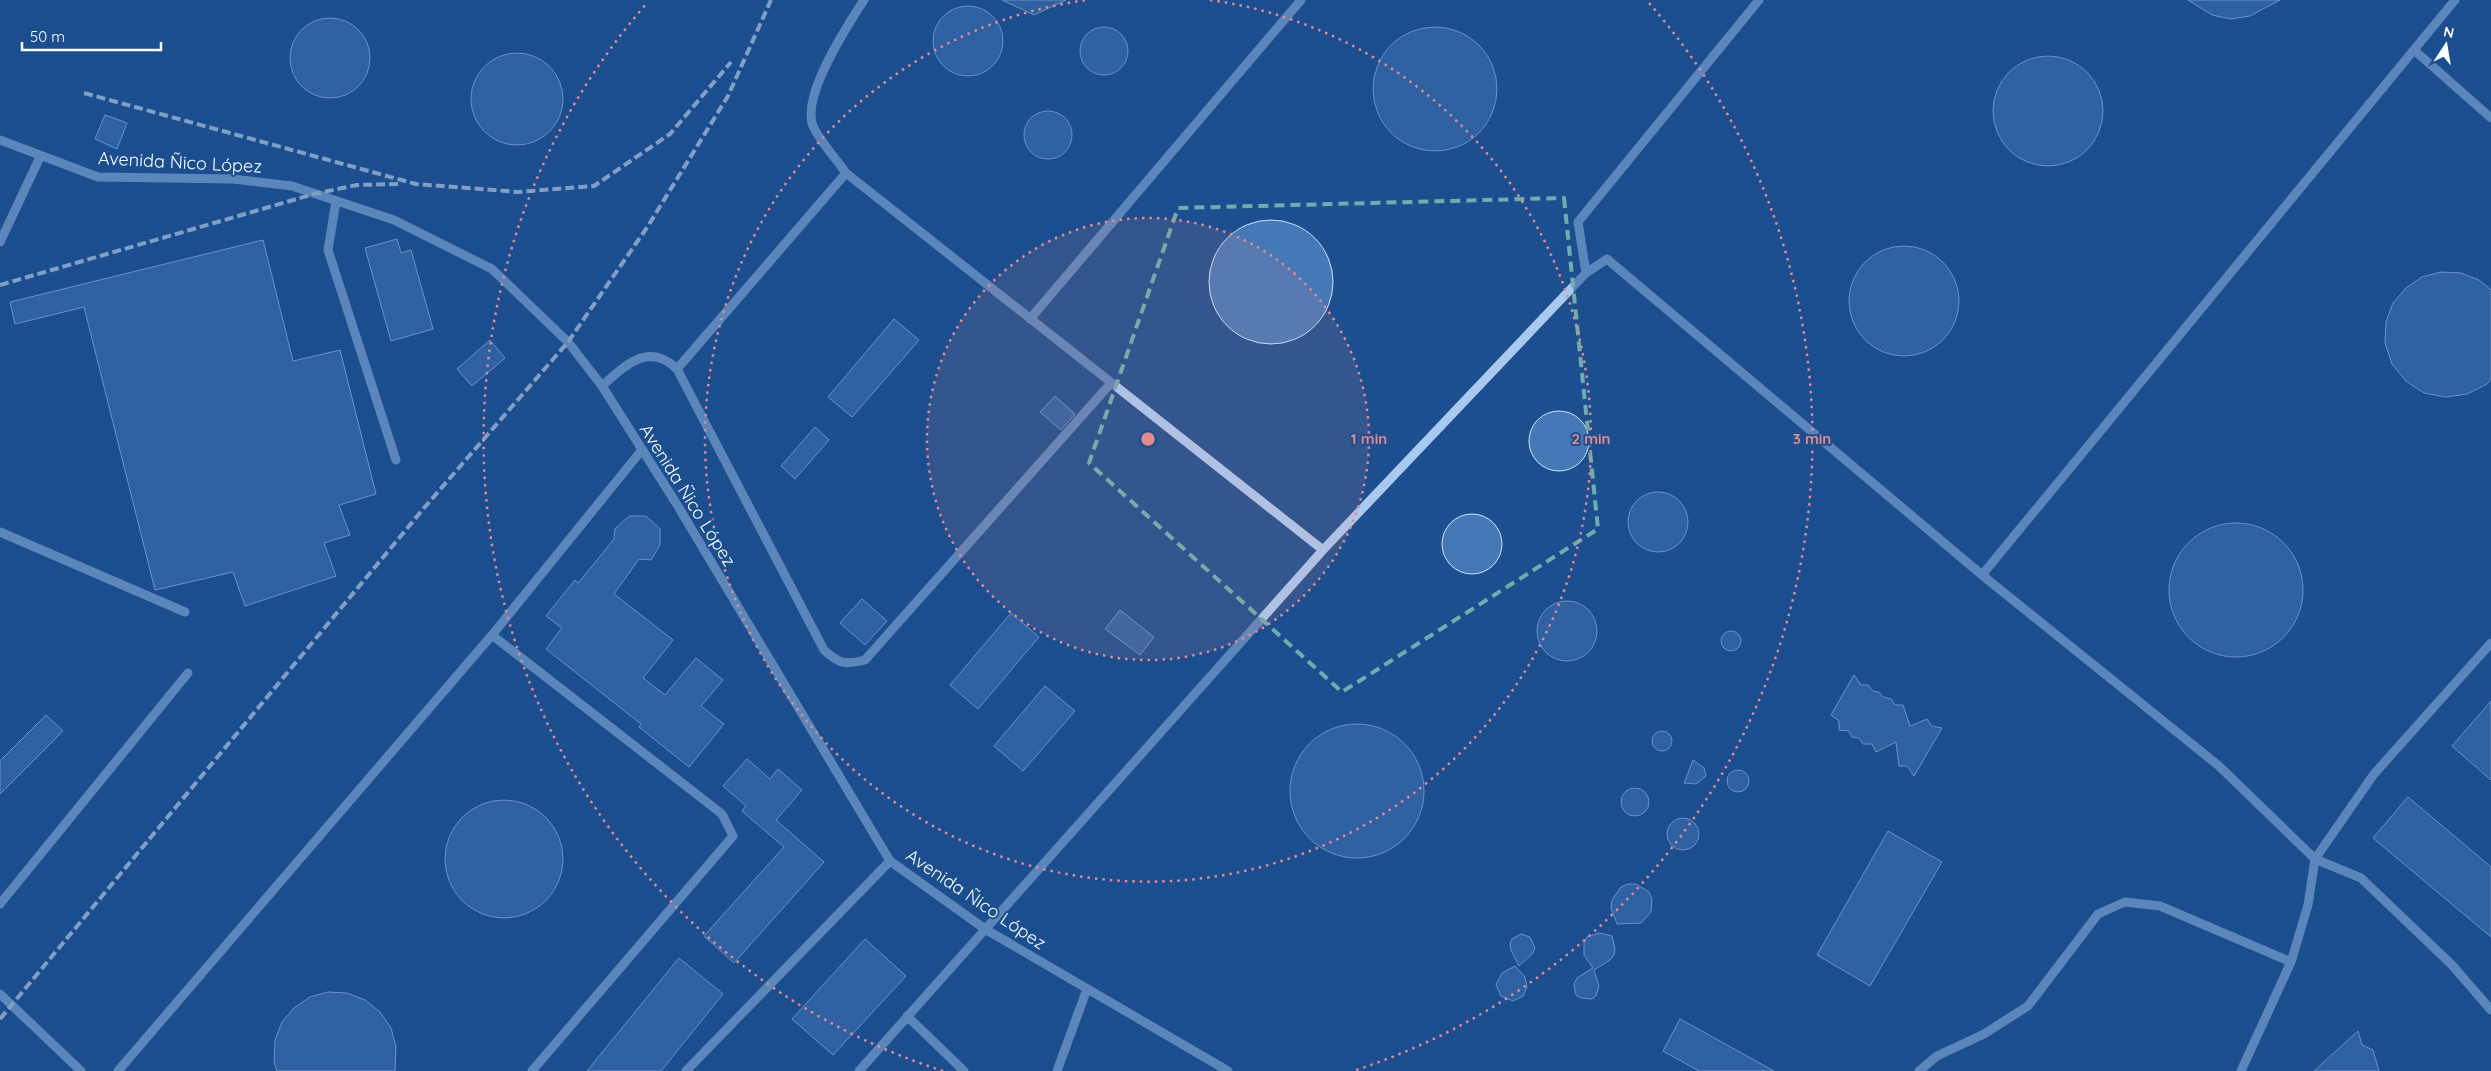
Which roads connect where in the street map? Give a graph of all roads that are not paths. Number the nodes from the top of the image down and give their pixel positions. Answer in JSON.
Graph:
{"nodes":[{"id":1,"x":864,"y":0,"type":"edge"},
{"id":2,"x":1301,"y":0,"type":"edge"},
{"id":3,"x":1759,"y":0,"type":"edge"},
{"id":4,"x":2455,"y":0,"type":"edge"},
{"id":5,"x":2414,"y":50,"type":"junction"},
{"id":6,"x":2491,"y":118,"type":"edge"},
{"id":7,"x":0,"y":140,"type":"edge"},
{"id":8,"x":40,"y":156,"type":"junction"},
{"id":9,"x":846,"y":173,"type":"junction"},
{"id":10,"x":336,"y":201,"type":"junction"},
{"id":11,"x":0,"y":242,"type":"edge"},
{"id":12,"x":1586,"y":273,"type":"junction"},
{"id":13,"x":1030,"y":319,"type":"junction"},
{"id":14,"x":677,"y":369,"type":"junction"},
{"id":15,"x":1111,"y":383,"type":"junction"},
{"id":16,"x":602,"y":386,"type":"junction"},
{"id":17,"x":641,"y":451,"type":"junction"},
{"id":18,"x":396,"y":460,"type":"dead end"},
{"id":19,"x":0,"y":532,"type":"edge"},
{"id":20,"x":1322,"y":550,"type":"junction"},
{"id":21,"x":1982,"y":575,"type":"junction"},
{"id":22,"x":185,"y":612,"type":"dead end"},
{"id":23,"x":492,"y":635,"type":"junction"},
{"id":24,"x":2491,"y":642,"type":"edge"},
{"id":25,"x":188,"y":673,"type":"dead end"},
{"id":26,"x":2315,"y":859,"type":"junction"},
{"id":27,"x":890,"y":861,"type":"junction"},
{"id":28,"x":0,"y":904,"type":"edge"},
{"id":29,"x":985,"y":930,"type":"junction"},
{"id":30,"x":2291,"y":962,"type":"junction"},
{"id":31,"x":1087,"y":989,"type":"junction"},
{"id":32,"x":0,"y":994,"type":"edge"},
{"id":33,"x":2491,"y":1010,"type":"edge"},
{"id":34,"x":907,"y":1016,"type":"junction"},
{"id":35,"x":81,"y":1071,"type":"edge"},
{"id":36,"x":118,"y":1071,"type":"edge"},
{"id":37,"x":532,"y":1071,"type":"edge"},
{"id":38,"x":686,"y":1071,"type":"edge"},
{"id":39,"x":859,"y":1071,"type":"edge"},
{"id":40,"x":964,"y":1071,"type":"edge"},
{"id":41,"x":1057,"y":1071,"type":"edge"},
{"id":42,"x":1228,"y":1071,"type":"edge"},
{"id":43,"x":1919,"y":1071,"type":"edge"},
{"id":44,"x":2240,"y":1071,"type":"edge"}],
"edges":[{"from":1,"to":9,"type":"street"},
{"from":2,"to":13,"type":"street"},
{"from":3,"to":12,"type":"street"},
{"from":4,"to":5,"type":"street"},
{"from":5,"to":6,"type":"street"},
{"from":5,"to":21,"type":"street"},
{"from":7,"to":8,"type":"street","name":"Avenida Ñico López"},
{"from":8,"to":10,"type":"street","name":"Avenida Ñico López"},
{"from":8,"to":11,"type":"street"},
{"from":9,"to":13,"type":"street"},
{"from":9,"to":14,"type":"street"},
{"from":10,"to":16,"type":"street","name":"Avenida Ñico López"},
{"from":10,"to":18,"type":"street"},
{"from":12,"to":20,"type":"street"},
{"from":12,"to":21,"type":"street"},
{"from":13,"to":15,"type":"street"},
{"from":14,"to":15,"type":"street"},
{"from":14,"to":16,"type":"street"},
{"from":15,"to":20,"type":"street"},
{"from":16,"to":17,"type":"street","name":"Avenida Ñico López"},
{"from":17,"to":23,"type":"street"},
{"from":17,"to":27,"type":"street","name":"Avenida Ñico López"},
{"from":19,"to":22,"type":"street"},
{"from":20,"to":29,"type":"street"},
{"from":21,"to":26,"type":"street"},
{"from":23,"to":36,"type":"street"},
{"from":23,"to":37,"type":"street"},
{"from":24,"to":26,"type":"street"},
{"from":25,"to":28,"type":"street"},
{"from":26,"to":30,"type":"street"},
{"from":26,"to":33,"type":"street"},
{"from":27,"to":29,"type":"street","name":"Avenida Ñico López"},
{"from":27,"to":38,"type":"street"},
{"from":29,"to":31,"type":"street","name":"Avenida Ñico López"},
{"from":29,"to":34,"type":"street"},
{"from":30,"to":43,"type":"street"},
{"from":30,"to":44,"type":"street"},
{"from":31,"to":41,"type":"street"},
{"from":31,"to":42,"type":"street","name":"Avenida Ñico López"},
{"from":32,"to":35,"type":"street"},
{"from":34,"to":39,"type":"street"},
{"from":34,"to":40,"type":"street"}]}
